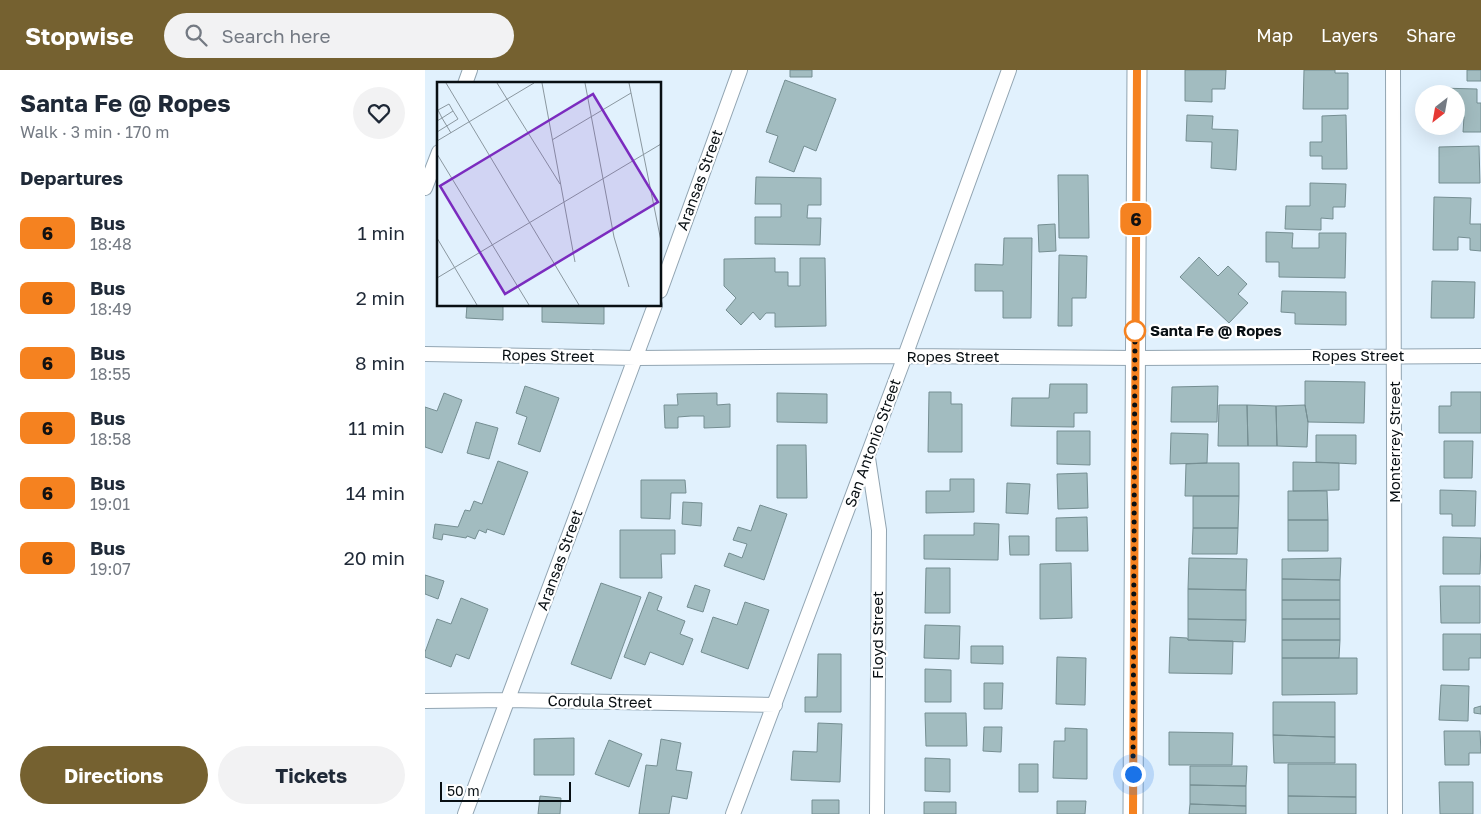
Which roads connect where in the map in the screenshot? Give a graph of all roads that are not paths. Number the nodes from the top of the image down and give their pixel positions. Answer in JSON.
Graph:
{"nodes":[{"id":1,"x":470,"y":70,"type":"edge"},
{"id":2,"x":740,"y":70,"type":"edge"},
{"id":3,"x":1009,"y":70,"type":"edge"},
{"id":4,"x":1137,"y":70,"type":"edge"},
{"id":5,"x":1393,"y":70,"type":"edge"},
{"id":6,"x":466,"y":82,"type":"edge"},
{"id":7,"x":437,"y":157,"type":"edge"},
{"id":8,"x":425,"y":188,"type":"edge"},
{"id":9,"x":661,"y":288,"type":"edge"},
{"id":10,"x":655,"y":306,"type":"edge"},
{"id":11,"x":425,"y":354,"type":"edge"},
{"id":12,"x":905,"y":356,"type":"junction"},
{"id":13,"x":1395,"y":356,"type":"junction"},
{"id":14,"x":1481,"y":356,"type":"edge"},
{"id":15,"x":636,"y":358,"type":"junction"},
{"id":16,"x":1135,"y":358,"type":"junction"},
{"id":17,"x":868,"y":456,"type":"junction"},
{"id":18,"x":508,"y":700,"type":"junction"},
{"id":19,"x":425,"y":701,"type":"edge"},
{"id":20,"x":775,"y":705,"type":"junction"},
{"id":21,"x":465,"y":814,"type":"edge"},
{"id":22,"x":733,"y":814,"type":"edge"},
{"id":23,"x":877,"y":814,"type":"edge"},
{"id":24,"x":1133,"y":814,"type":"edge"},
{"id":25,"x":1395,"y":814,"type":"edge"}],
"edges":[{"from":1,"to":6,"type":"street"},
{"from":2,"to":9,"type":"street","name":"Aransas Street"},
{"from":3,"to":12,"type":"street","name":"San Antonio Street"},
{"from":4,"to":16,"type":"main road"},
{"from":5,"to":13,"type":"street","name":"Monterrey Street"},
{"from":7,"to":8,"type":"street"},
{"from":10,"to":15,"type":"street","name":"Aransas Street"},
{"from":11,"to":15,"type":"street","name":"Ropes Street"},
{"from":12,"to":15,"type":"street","name":"Ropes Street"},
{"from":12,"to":16,"type":"street","name":"Ropes Street"},
{"from":12,"to":17,"type":"street","name":"San Antonio Street"},
{"from":13,"to":14,"type":"street","name":"Ropes Street"},
{"from":13,"to":16,"type":"street","name":"Ropes Street"},
{"from":13,"to":25,"type":"street","name":"Monterrey Street"},
{"from":15,"to":18,"type":"street","name":"Aransas Street"},
{"from":16,"to":24,"type":"main road"},
{"from":17,"to":20,"type":"street","name":"San Antonio Street"},
{"from":17,"to":23,"type":"street","name":"Floyd Street"},
{"from":18,"to":19,"type":"street","name":"Cordula Street"},
{"from":18,"to":20,"type":"street","name":"Cordula Street"},
{"from":18,"to":21,"type":"street","name":"Aransas Street"},
{"from":20,"to":22,"type":"street","name":"San Antonio Street"}]}
